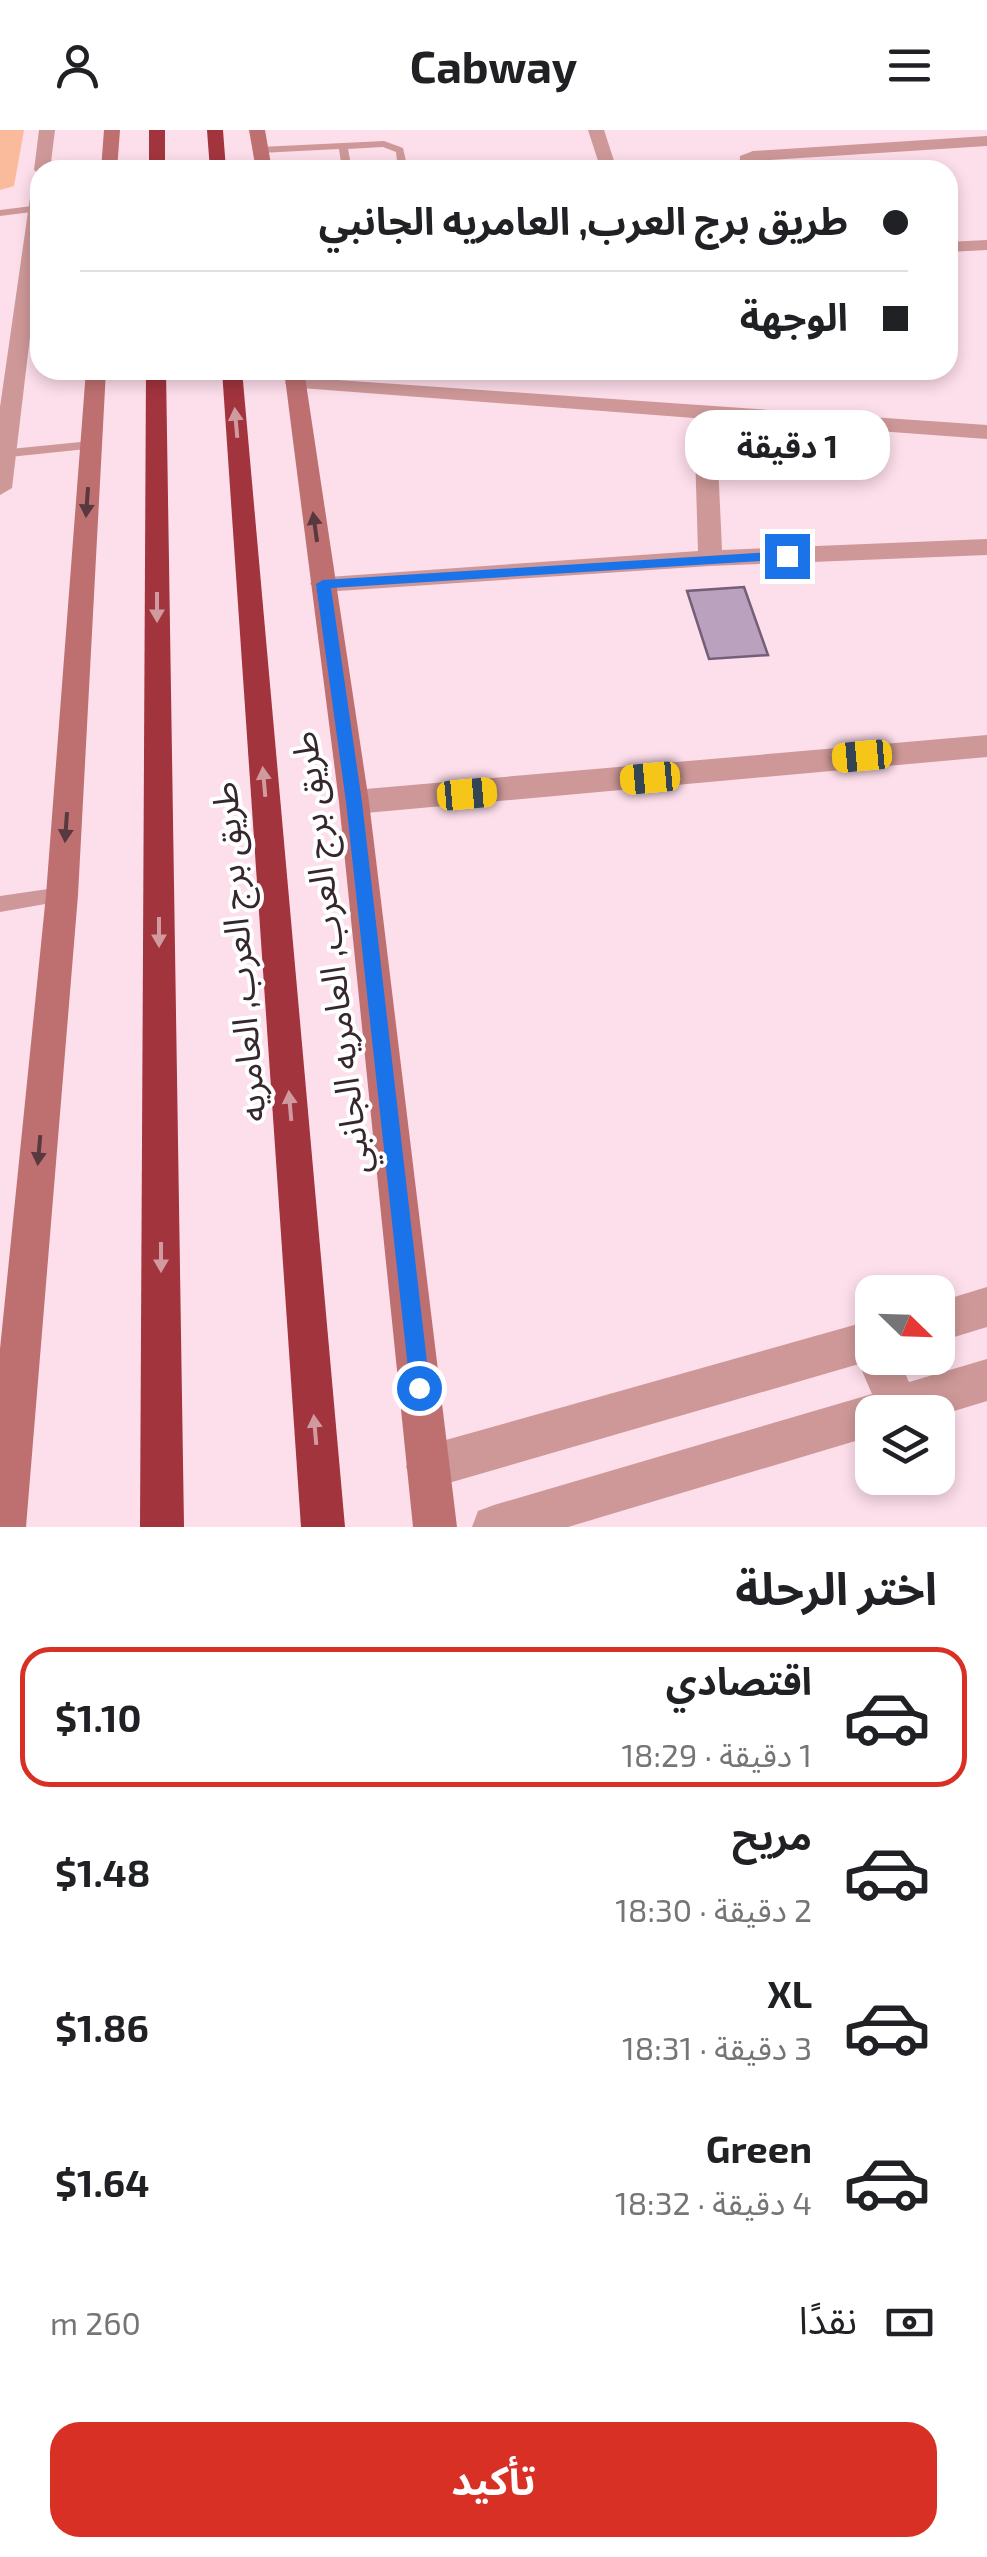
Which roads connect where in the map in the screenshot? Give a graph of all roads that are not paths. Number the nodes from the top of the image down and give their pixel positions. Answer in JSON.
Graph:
{"nodes":[{"id":1,"x":47,"y":130,"type":"edge"},
{"id":2,"x":112,"y":130,"type":"edge"},
{"id":3,"x":157,"y":130,"type":"edge"},
{"id":4,"x":215,"y":130,"type":"edge"},
{"id":5,"x":258,"y":130,"type":"edge"},
{"id":6,"x":596,"y":130,"type":"edge"},
{"id":7,"x":987,"y":141,"type":"edge"},
{"id":8,"x":342,"y":145,"type":"junction"},
{"id":9,"x":260,"y":150,"type":"junction"},
{"id":10,"x":43,"y":160,"type":"edge"},
{"id":11,"x":110,"y":160,"type":"edge"},
{"id":12,"x":156,"y":160,"type":"edge"},
{"id":13,"x":217,"y":160,"type":"edge"},
{"id":14,"x":262,"y":160,"type":"edge"},
{"id":15,"x":345,"y":160,"type":"edge"},
{"id":16,"x":402,"y":160,"type":"edge"},
{"id":17,"x":606,"y":160,"type":"edge"},
{"id":18,"x":746,"y":160,"type":"edge"},
{"id":19,"x":30,"y":209,"type":"edge"},
{"id":20,"x":0,"y":213,"type":"edge"},
{"id":21,"x":987,"y":245,"type":"edge"},
{"id":22,"x":958,"y":246,"type":"edge"},
{"id":23,"x":30,"y":263,"type":"edge"},
{"id":24,"x":95,"y":380,"type":"edge"},
{"id":25,"x":156,"y":380,"type":"edge"},
{"id":26,"x":233,"y":380,"type":"edge"},
{"id":27,"x":294,"y":380,"type":"edge"},
{"id":28,"x":327,"y":380,"type":"edge"},
{"id":29,"x":705,"y":414,"type":"junction"},
{"id":30,"x":987,"y":432,"type":"edge"},
{"id":31,"x":91,"y":445,"type":"junction"},
{"id":32,"x":2,"y":454,"type":"edge"},
{"id":33,"x":0,"y":488,"type":"edge"},
{"id":34,"x":987,"y":547,"type":"edge"},
{"id":35,"x":710,"y":558,"type":"junction"},
{"id":36,"x":323,"y":584,"type":"junction"},
{"id":37,"x":987,"y":746,"type":"edge"},
{"id":38,"x":354,"y":802,"type":"junction"},
{"id":39,"x":62,"y":896,"type":"junction"},
{"id":40,"x":0,"y":904,"type":"edge"},
{"id":41,"x":987,"y":1307,"type":"edge"},
{"id":42,"x":955,"y":1317,"type":"edge"},
{"id":43,"x":855,"y":1352,"type":"edge"},
{"id":44,"x":987,"y":1380,"type":"edge"},
{"id":45,"x":937,"y":1395,"type":"edge"},
{"id":46,"x":855,"y":1420,"type":"edge"},
{"id":47,"x":428,"y":1467,"type":"junction"},
{"id":48,"x":4,"y":1527,"type":"edge"},
{"id":49,"x":162,"y":1527,"type":"edge"},
{"id":50,"x":323,"y":1527,"type":"edge"},
{"id":51,"x":435,"y":1527,"type":"edge"},
{"id":52,"x":494,"y":1527,"type":"edge"}],
"edges":[{"from":1,"to":10,"type":"street"},
{"from":2,"to":11,"type":"street"},
{"from":3,"to":12,"type":"highway"},
{"from":4,"to":13,"type":"highway"},
{"from":5,"to":9,"type":"street"},
{"from":6,"to":17,"type":"street"},
{"from":7,"to":18,"type":"street"},
{"from":8,"to":9,"type":"lane"},
{"from":8,"to":15,"type":"lane"},
{"from":8,"to":16,"type":"lane"},
{"from":9,"to":14,"type":"street"},
{"from":19,"to":20,"type":"lane"},
{"from":21,"to":22,"type":"street"},
{"from":23,"to":32,"type":"street"},
{"from":24,"to":31,"type":"street"},
{"from":25,"to":49,"type":"highway","name":"طريق برج العرب, العامريه","one_way":true},
{"from":50,"to":26,"type":"highway","name":"طريق برج العرب, العامريه","one_way":true},
{"from":36,"to":27,"type":"street","name":"طريق برج العرب, العامريه الجانبي","one_way":true},
{"from":28,"to":29,"type":"street"},
{"from":29,"to":30,"type":"street"},
{"from":29,"to":35,"type":"street"},
{"from":31,"to":32,"type":"lane"},
{"from":31,"to":39,"type":"street","one_way":true},
{"from":32,"to":33,"type":"street"},
{"from":34,"to":35,"type":"street"},
{"from":35,"to":36,"type":"street"},
{"from":36,"to":38,"type":"street","name":"طريق برج العرب, العامريه الجانبي"},
{"from":37,"to":38,"type":"street"},
{"from":38,"to":47,"type":"street","name":"طريق برج العرب, العامريه الجانبي"},
{"from":39,"to":40,"type":"lane"},
{"from":39,"to":48,"type":"street","one_way":true},
{"from":41,"to":42,"type":"street"},
{"from":43,"to":47,"type":"street"},
{"from":44,"to":45,"type":"street"},
{"from":46,"to":52,"type":"street"},
{"from":47,"to":51,"type":"street","name":"طريق برج العرب, العامريه الجانبي"}]}
